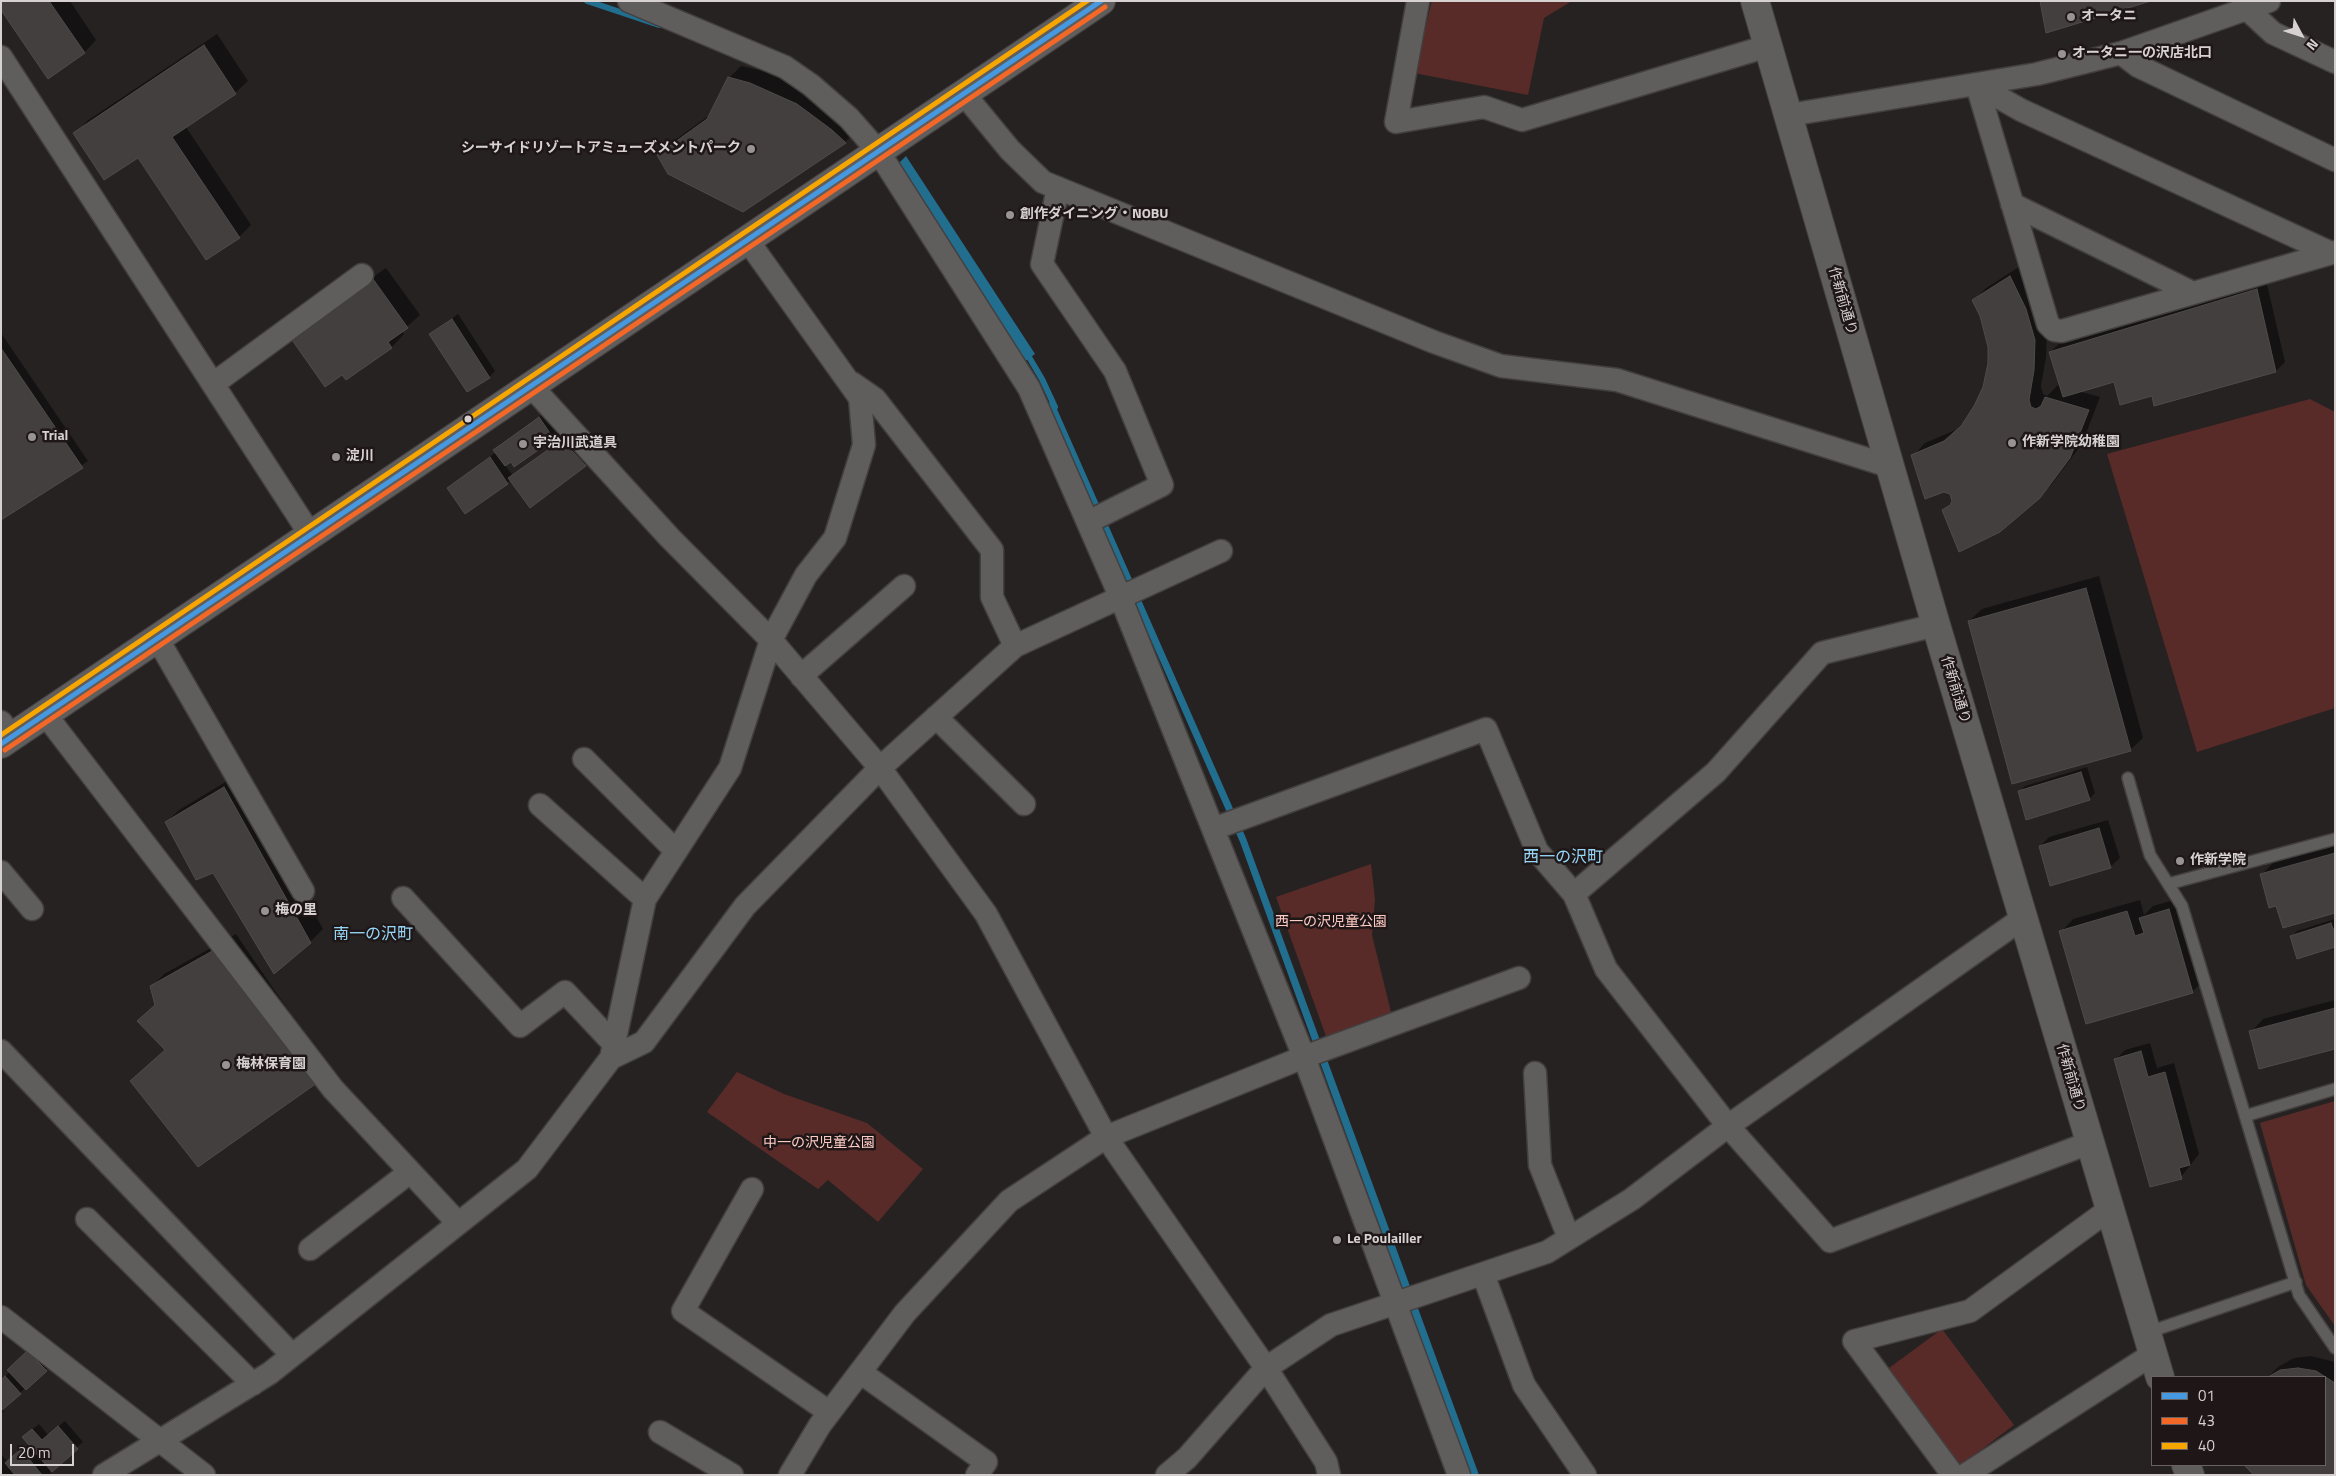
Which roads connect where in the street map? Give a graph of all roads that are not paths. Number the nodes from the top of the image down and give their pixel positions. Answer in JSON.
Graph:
{"nodes":[{"id":1,"x":629,"y":1,"type":"edge"},
{"id":2,"x":1101,"y":1,"type":"edge"},
{"id":3,"x":1418,"y":1,"type":"edge"},
{"id":4,"x":1755,"y":1,"type":"edge"},
{"id":5,"x":2269,"y":1,"type":"edge"},
{"id":6,"x":2247,"y":9,"type":"junction"},
{"id":7,"x":1768,"y":46,"type":"junction"},
{"id":8,"x":2121,"y":53,"type":"junction"},
{"id":9,"x":1,"y":57,"type":"edge"},
{"id":10,"x":2335,"y":62,"type":"edge"},
{"id":11,"x":1977,"y":85,"type":"junction"},
{"id":12,"x":964,"y":94,"type":"junction"},
{"id":13,"x":1789,"y":115,"type":"junction"},
{"id":14,"x":878,"y":152,"type":"junction"},
{"id":15,"x":2335,"y":160,"type":"edge"},
{"id":16,"x":1058,"y":188,"type":"junction"},
{"id":17,"x":2012,"y":204,"type":"junction"},
{"id":18,"x":748,"y":240,"type":"junction"},
{"id":19,"x":2333,"y":253,"type":"edge"},
{"id":20,"x":362,"y":275,"type":"dead end"},
{"id":21,"x":2193,"y":293,"type":"junction"},
{"id":22,"x":847,"y":379,"type":"junction"},
{"id":23,"x":213,"y":384,"type":"junction"},
{"id":24,"x":532,"y":387,"type":"junction"},
{"id":25,"x":1889,"y":466,"type":"junction"},
{"id":26,"x":1088,"y":522,"type":"junction"},
{"id":27,"x":310,"y":534,"type":"junction"},
{"id":28,"x":1221,"y":551,"type":"dead end"},
{"id":29,"x":904,"y":586,"type":"dead end"},
{"id":30,"x":1120,"y":596,"type":"junction"},
{"id":31,"x":1936,"y":626,"type":"junction"},
{"id":32,"x":157,"y":638,"type":"junction"},
{"id":33,"x":771,"y":640,"type":"junction"},
{"id":34,"x":1014,"y":646,"type":"junction"},
{"id":35,"x":801,"y":676,"type":"junction"},
{"id":36,"x":45,"y":714,"type":"junction"},
{"id":37,"x":936,"y":717,"type":"junction"},
{"id":38,"x":5,"y":735,"type":"edge"},
{"id":39,"x":584,"y":759,"type":"dead end"},
{"id":40,"x":880,"y":768,"type":"junction"},
{"id":41,"x":2128,"y":778,"type":"dead end"},
{"id":42,"x":1024,"y":804,"type":"dead end"},
{"id":43,"x":540,"y":805,"type":"dead end"},
{"id":44,"x":1213,"y":828,"type":"junction"},
{"id":45,"x":2335,"y":839,"type":"edge"},
{"id":46,"x":676,"y":851,"type":"junction"},
{"id":47,"x":1,"y":872,"type":"edge"},
{"id":48,"x":2168,"y":884,"type":"junction"},
{"id":49,"x":303,"y":891,"type":"dead end"},
{"id":50,"x":1574,"y":894,"type":"junction"},
{"id":51,"x":403,"y":898,"type":"dead end"},
{"id":52,"x":644,"y":899,"type":"junction"},
{"id":53,"x":32,"y":910,"type":"dead end"},
{"id":54,"x":2023,"y":918,"type":"junction"},
{"id":55,"x":1519,"y":978,"type":"dead end"},
{"id":56,"x":1,"y":1051,"type":"edge"},
{"id":57,"x":612,"y":1051,"type":"junction"},
{"id":58,"x":1304,"y":1057,"type":"junction"},
{"id":59,"x":1535,"y":1073,"type":"dead end"},
{"id":60,"x":2335,"y":1089,"type":"edge"},
{"id":61,"x":2245,"y":1116,"type":"junction"},
{"id":62,"x":1728,"y":1126,"type":"junction"},
{"id":63,"x":1106,"y":1137,"type":"junction"},
{"id":64,"x":2089,"y":1143,"type":"junction"},
{"id":65,"x":410,"y":1172,"type":"junction"},
{"id":66,"x":752,"y":1189,"type":"dead end"},
{"id":67,"x":2110,"y":1209,"type":"junction"},
{"id":68,"x":87,"y":1219,"type":"dead end"},
{"id":69,"x":458,"y":1222,"type":"junction"},
{"id":70,"x":1569,"y":1238,"type":"junction"},
{"id":71,"x":310,"y":1249,"type":"dead end"},
{"id":72,"x":1483,"y":1274,"type":"junction"},
{"id":73,"x":2296,"y":1282,"type":"junction"},
{"id":74,"x":1396,"y":1305,"type":"junction"},
{"id":75,"x":1,"y":1317,"type":"edge"},
{"id":76,"x":2335,"y":1348,"type":"edge"},
{"id":77,"x":292,"y":1355,"type":"junction"},
{"id":78,"x":2153,"y":1355,"type":"edge"},
{"id":79,"x":1266,"y":1368,"type":"junction"},
{"id":80,"x":860,"y":1372,"type":"junction"},
{"id":81,"x":253,"y":1384,"type":"junction"},
{"id":82,"x":829,"y":1412,"type":"junction"},
{"id":83,"x":660,"y":1432,"type":"dead end"},
{"id":84,"x":160,"y":1441,"type":"junction"},
{"id":85,"x":104,"y":1475,"type":"edge"},
{"id":86,"x":204,"y":1475,"type":"edge"},
{"id":87,"x":732,"y":1475,"type":"edge"},
{"id":88,"x":790,"y":1475,"type":"edge"},
{"id":89,"x":977,"y":1475,"type":"edge"},
{"id":90,"x":1167,"y":1475,"type":"edge"},
{"id":91,"x":1328,"y":1475,"type":"edge"},
{"id":92,"x":1459,"y":1475,"type":"edge"},
{"id":93,"x":1585,"y":1475,"type":"edge"},
{"id":94,"x":1953,"y":1475,"type":"edge"},
{"id":95,"x":1965,"y":1475,"type":"edge"}],
"edges":[{"from":1,"to":14,"type":"street"},
{"from":2,"to":12,"type":"street"},
{"from":3,"to":7,"type":"street"},
{"from":4,"to":7,"type":"street","name":"作新前通り"},
{"from":5,"to":6,"type":"street"},
{"from":6,"to":8,"type":"street"},
{"from":6,"to":10,"type":"street"},
{"from":7,"to":13,"type":"street","name":"作新前通り"},
{"from":8,"to":11,"type":"street"},
{"from":8,"to":15,"type":"street"},
{"from":9,"to":23,"type":"street"},
{"from":11,"to":13,"type":"street"},
{"from":11,"to":17,"type":"street"},
{"from":11,"to":19,"type":"street"},
{"from":12,"to":14,"type":"street"},
{"from":12,"to":16,"type":"street"},
{"from":13,"to":25,"type":"street","name":"作新前通り"},
{"from":14,"to":18,"type":"street"},
{"from":14,"to":26,"type":"street"},
{"from":16,"to":25,"type":"street"},
{"from":16,"to":26,"type":"street"},
{"from":17,"to":21,"type":"street"},
{"from":17,"to":21,"type":"street"},
{"from":18,"to":22,"type":"street"},
{"from":18,"to":24,"type":"street"},
{"from":19,"to":21,"type":"street"},
{"from":20,"to":23,"type":"street"},
{"from":22,"to":33,"type":"street"},
{"from":22,"to":34,"type":"street"},
{"from":23,"to":27,"type":"street"},
{"from":24,"to":27,"type":"street"},
{"from":24,"to":33,"type":"street"},
{"from":25,"to":31,"type":"street","name":"作新前通り"},
{"from":26,"to":30,"type":"street"},
{"from":27,"to":32,"type":"street"},
{"from":28,"to":30,"type":"street"},
{"from":29,"to":35,"type":"street"},
{"from":30,"to":34,"type":"street"},
{"from":30,"to":44,"type":"street"},
{"from":31,"to":50,"type":"street"},
{"from":31,"to":54,"type":"street","name":"作新前通り"},
{"from":32,"to":36,"type":"street"},
{"from":32,"to":49,"type":"street"},
{"from":33,"to":35,"type":"street"},
{"from":33,"to":46,"type":"street"},
{"from":34,"to":37,"type":"street"},
{"from":35,"to":40,"type":"street"},
{"from":36,"to":38,"type":"street"},
{"from":36,"to":65,"type":"street"},
{"from":37,"to":40,"type":"street"},
{"from":37,"to":42,"type":"street"},
{"from":39,"to":46,"type":"street"},
{"from":40,"to":57,"type":"street"},
{"from":40,"to":63,"type":"street"},
{"from":41,"to":48,"type":"lane"},
{"from":43,"to":52,"type":"street"},
{"from":44,"to":50,"type":"street"},
{"from":44,"to":58,"type":"street"},
{"from":45,"to":48,"type":"lane"},
{"from":46,"to":52,"type":"street"},
{"from":47,"to":53,"type":"street"},
{"from":48,"to":61,"type":"lane"},
{"from":50,"to":62,"type":"street"},
{"from":51,"to":57,"type":"street"},
{"from":52,"to":57,"type":"street"},
{"from":54,"to":62,"type":"street"},
{"from":54,"to":64,"type":"street","name":"作新前通り"},
{"from":55,"to":58,"type":"street"},
{"from":56,"to":77,"type":"street"},
{"from":57,"to":69,"type":"street"},
{"from":58,"to":63,"type":"street"},
{"from":58,"to":74,"type":"street"},
{"from":59,"to":70,"type":"street"},
{"from":60,"to":61,"type":"lane"},
{"from":61,"to":73,"type":"lane"},
{"from":62,"to":64,"type":"street"},
{"from":62,"to":70,"type":"street"},
{"from":63,"to":79,"type":"street"},
{"from":63,"to":80,"type":"street"},
{"from":64,"to":67,"type":"street","name":"作新前通り"},
{"from":65,"to":69,"type":"street"},
{"from":65,"to":71,"type":"street"},
{"from":66,"to":82,"type":"street"},
{"from":67,"to":78,"type":"street","name":"作新前通り"},
{"from":67,"to":94,"type":"street"},
{"from":68,"to":81,"type":"street"},
{"from":69,"to":77,"type":"street"},
{"from":70,"to":72,"type":"street"},
{"from":72,"to":74,"type":"street"},
{"from":72,"to":93,"type":"street"},
{"from":73,"to":76,"type":"lane"},
{"from":73,"to":78,"type":"lane"},
{"from":74,"to":79,"type":"street"},
{"from":74,"to":92,"type":"street"},
{"from":75,"to":84,"type":"street"},
{"from":77,"to":81,"type":"street"},
{"from":78,"to":95,"type":"street"},
{"from":79,"to":90,"type":"street"},
{"from":79,"to":91,"type":"street"},
{"from":80,"to":82,"type":"street"},
{"from":80,"to":89,"type":"street"},
{"from":81,"to":84,"type":"street"},
{"from":82,"to":88,"type":"street"},
{"from":83,"to":87,"type":"street"},
{"from":84,"to":85,"type":"street"},
{"from":84,"to":86,"type":"street"}]}
